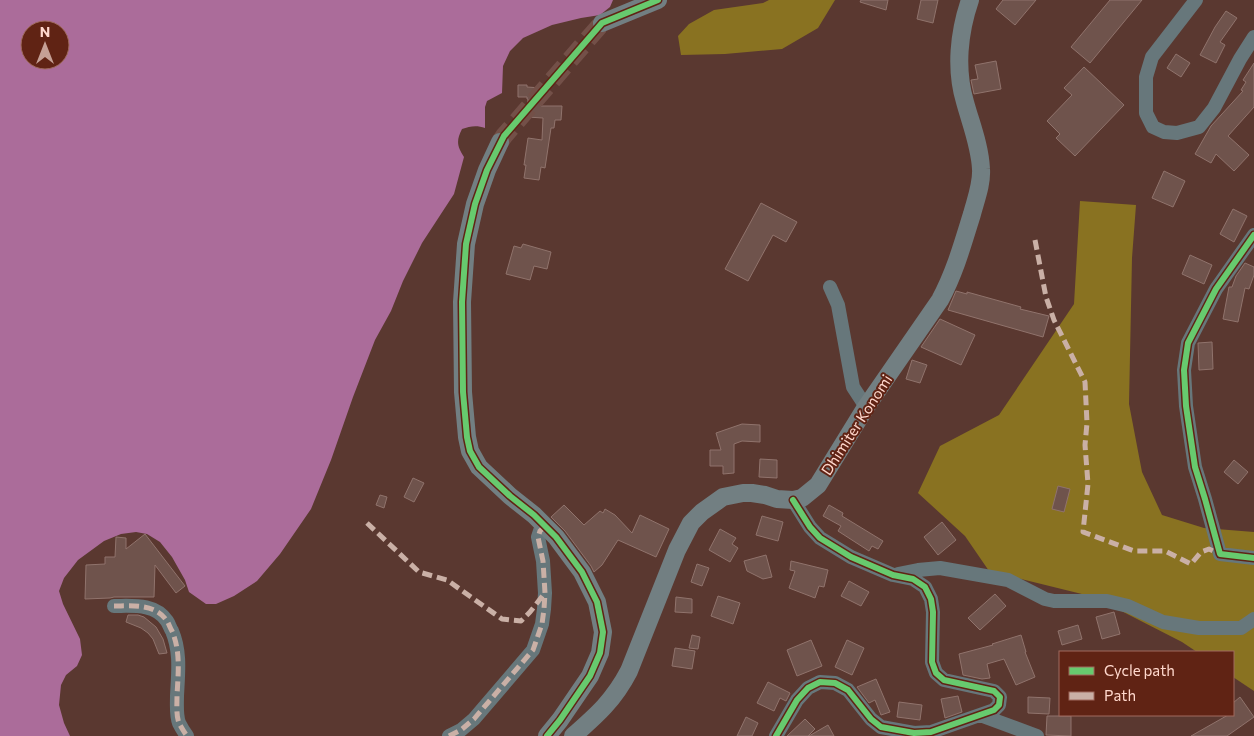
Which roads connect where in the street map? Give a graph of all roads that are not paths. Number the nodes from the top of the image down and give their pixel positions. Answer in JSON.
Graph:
{"nodes":[{"id":1,"x":658,"y":0,"type":"edge"},
{"id":2,"x":970,"y":0,"type":"edge"},
{"id":3,"x":1196,"y":0,"type":"edge"},
{"id":4,"x":602,"y":23,"type":"tunnel mouth"},
{"id":5,"x":1254,"y":37,"type":"edge"},
{"id":6,"x":500,"y":142,"type":"tunnel mouth"},
{"id":7,"x":1254,"y":235,"type":"edge"},
{"id":8,"x":830,"y":287,"type":"dead end"},
{"id":9,"x":866,"y":407,"type":"junction"},
{"id":10,"x":793,"y":500,"type":"junction"},
{"id":11,"x":545,"y":526,"type":"junction"},
{"id":12,"x":1254,"y":558,"type":"edge"},
{"id":13,"x":893,"y":575,"type":"junction"},
{"id":14,"x":114,"y":606,"type":"dead end"},
{"id":15,"x":1254,"y":619,"type":"edge"},
{"id":16,"x":980,"y":715,"type":"junction"},
{"id":17,"x":778,"y":735,"type":"edge"},
{"id":18,"x":187,"y":736,"type":"edge"},
{"id":19,"x":449,"y":736,"type":"edge"},
{"id":20,"x":547,"y":736,"type":"edge"},
{"id":21,"x":573,"y":736,"type":"edge"},
{"id":22,"x":1037,"y":736,"type":"edge"}],
"edges":[{"from":1,"to":4,"type":"main road"},
{"from":2,"to":9,"type":"main road","name":"Dhimiter Konomi"},
{"from":3,"to":5,"type":"street"},
{"from":6,"to":11,"type":"main road"},
{"from":7,"to":12,"type":"street"},
{"from":8,"to":9,"type":"street"},
{"from":9,"to":10,"type":"main road","name":"Dhimiter Konomi"},
{"from":10,"to":13,"type":"street"},
{"from":10,"to":21,"type":"main road"},
{"from":11,"to":19,"type":"street"},
{"from":11,"to":20,"type":"main road"},
{"from":13,"to":15,"type":"street"},
{"from":13,"to":16,"type":"street"},
{"from":14,"to":18,"type":"street"},
{"from":16,"to":17,"type":"street"},
{"from":16,"to":22,"type":"street"}]}
